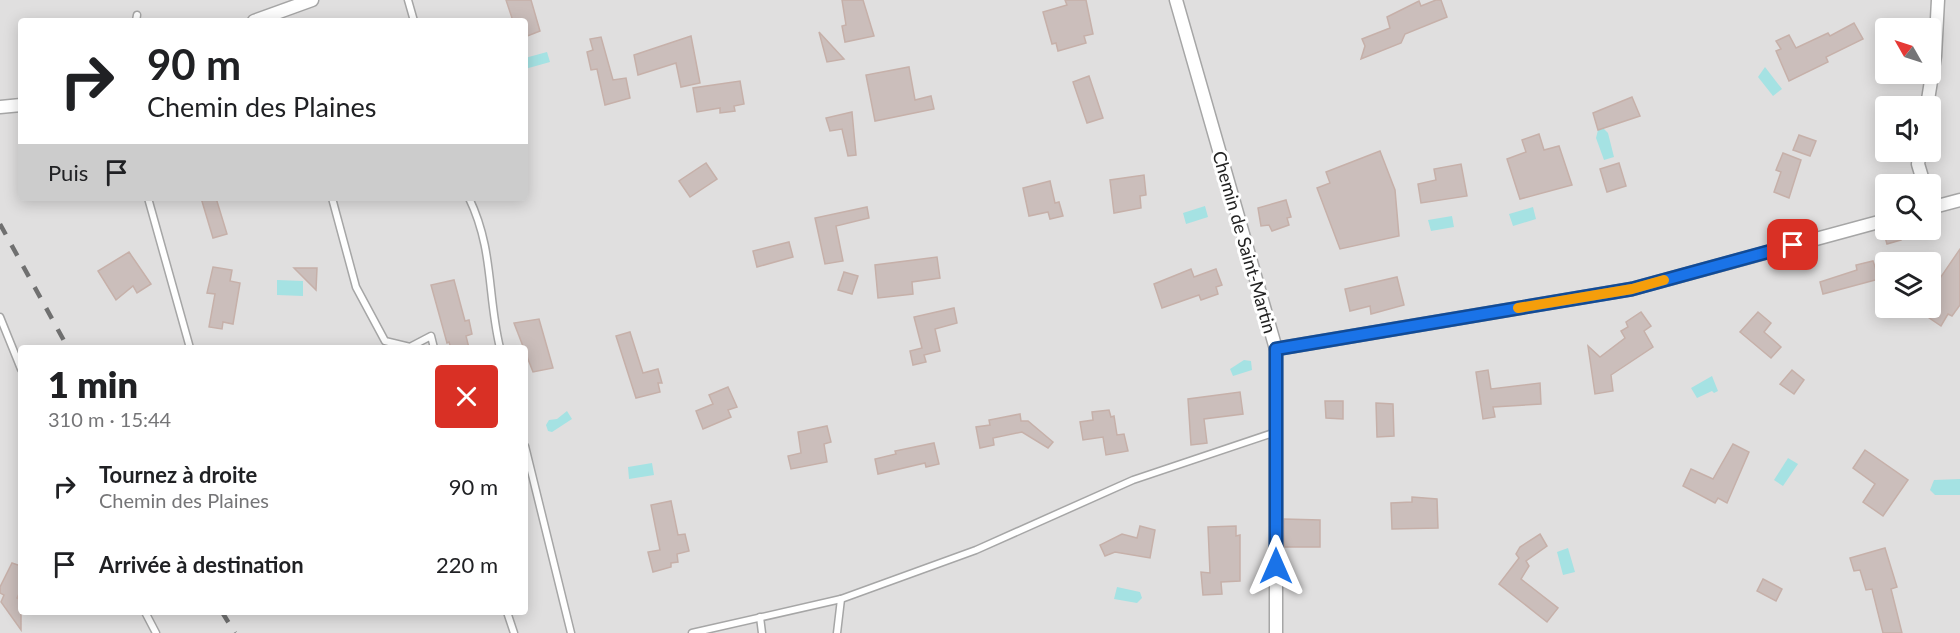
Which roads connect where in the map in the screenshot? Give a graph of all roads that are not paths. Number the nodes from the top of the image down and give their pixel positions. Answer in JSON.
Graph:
{"nodes":[{"id":1,"x":312,"y":0,"type":"edge"},
{"id":2,"x":408,"y":0,"type":"edge"},
{"id":3,"x":1176,"y":0,"type":"edge"},
{"id":4,"x":1938,"y":0,"type":"edge"},
{"id":5,"x":274,"y":18,"type":"edge"},
{"id":6,"x":413,"y":18,"type":"edge"},
{"id":7,"x":1929,"y":96,"type":"edge"},
{"id":8,"x":18,"y":105,"type":"edge"},
{"id":9,"x":0,"y":107,"type":"edge"},
{"id":10,"x":1960,"y":200,"type":"edge"},
{"id":11,"x":149,"y":201,"type":"edge"},
{"id":12,"x":333,"y":201,"type":"edge"},
{"id":13,"x":470,"y":201,"type":"edge"},
{"id":14,"x":1941,"y":205,"type":"edge"},
{"id":15,"x":1875,"y":223,"type":"edge"},
{"id":16,"x":0,"y":317,"type":"edge"},
{"id":17,"x":189,"y":345,"type":"edge"},
{"id":18,"x":402,"y":345,"type":"edge"},
{"id":19,"x":414,"y":345,"type":"edge"},
{"id":20,"x":433,"y":345,"type":"edge"},
{"id":21,"x":499,"y":345,"type":"edge"},
{"id":22,"x":1276,"y":349,"type":"junction"},
{"id":23,"x":18,"y":362,"type":"edge"},
{"id":24,"x":1277,"y":432,"type":"junction"},
{"id":25,"x":528,"y":458,"type":"edge"},
{"id":26,"x":841,"y":599,"type":"junction"},
{"id":27,"x":147,"y":615,"type":"edge"},
{"id":28,"x":508,"y":615,"type":"edge"},
{"id":29,"x":760,"y":617,"type":"junction"},
{"id":30,"x":156,"y":633,"type":"edge"},
{"id":31,"x":514,"y":633,"type":"edge"},
{"id":32,"x":571,"y":633,"type":"edge"},
{"id":33,"x":692,"y":633,"type":"edge"},
{"id":34,"x":762,"y":633,"type":"edge"},
{"id":35,"x":837,"y":633,"type":"edge"},
{"id":36,"x":1276,"y":633,"type":"edge"}],
"edges":[{"from":1,"to":5,"type":"street"},
{"from":2,"to":6,"type":"lane"},
{"from":3,"to":22,"type":"street","name":"Chemin de Saint-Martin"},
{"from":4,"to":7,"type":"street"},
{"from":8,"to":9,"type":"street"},
{"from":10,"to":14,"type":"street"},
{"from":11,"to":17,"type":"lane"},
{"from":12,"to":18,"type":"lane"},
{"from":13,"to":21,"type":"lane"},
{"from":15,"to":22,"type":"street"},
{"from":16,"to":23,"type":"lane"},
{"from":19,"to":20,"type":"lane"},
{"from":22,"to":24,"type":"street","name":"Chemin de Saint-Martin"},
{"from":24,"to":26,"type":"lane"},
{"from":24,"to":36,"type":"street","name":"Chemin de Saint-Martin"},
{"from":25,"to":32,"type":"lane"},
{"from":26,"to":29,"type":"lane"},
{"from":26,"to":35,"type":"lane"},
{"from":27,"to":30,"type":"lane"},
{"from":28,"to":31,"type":"lane"},
{"from":29,"to":33,"type":"lane"},
{"from":29,"to":34,"type":"lane"}]}
